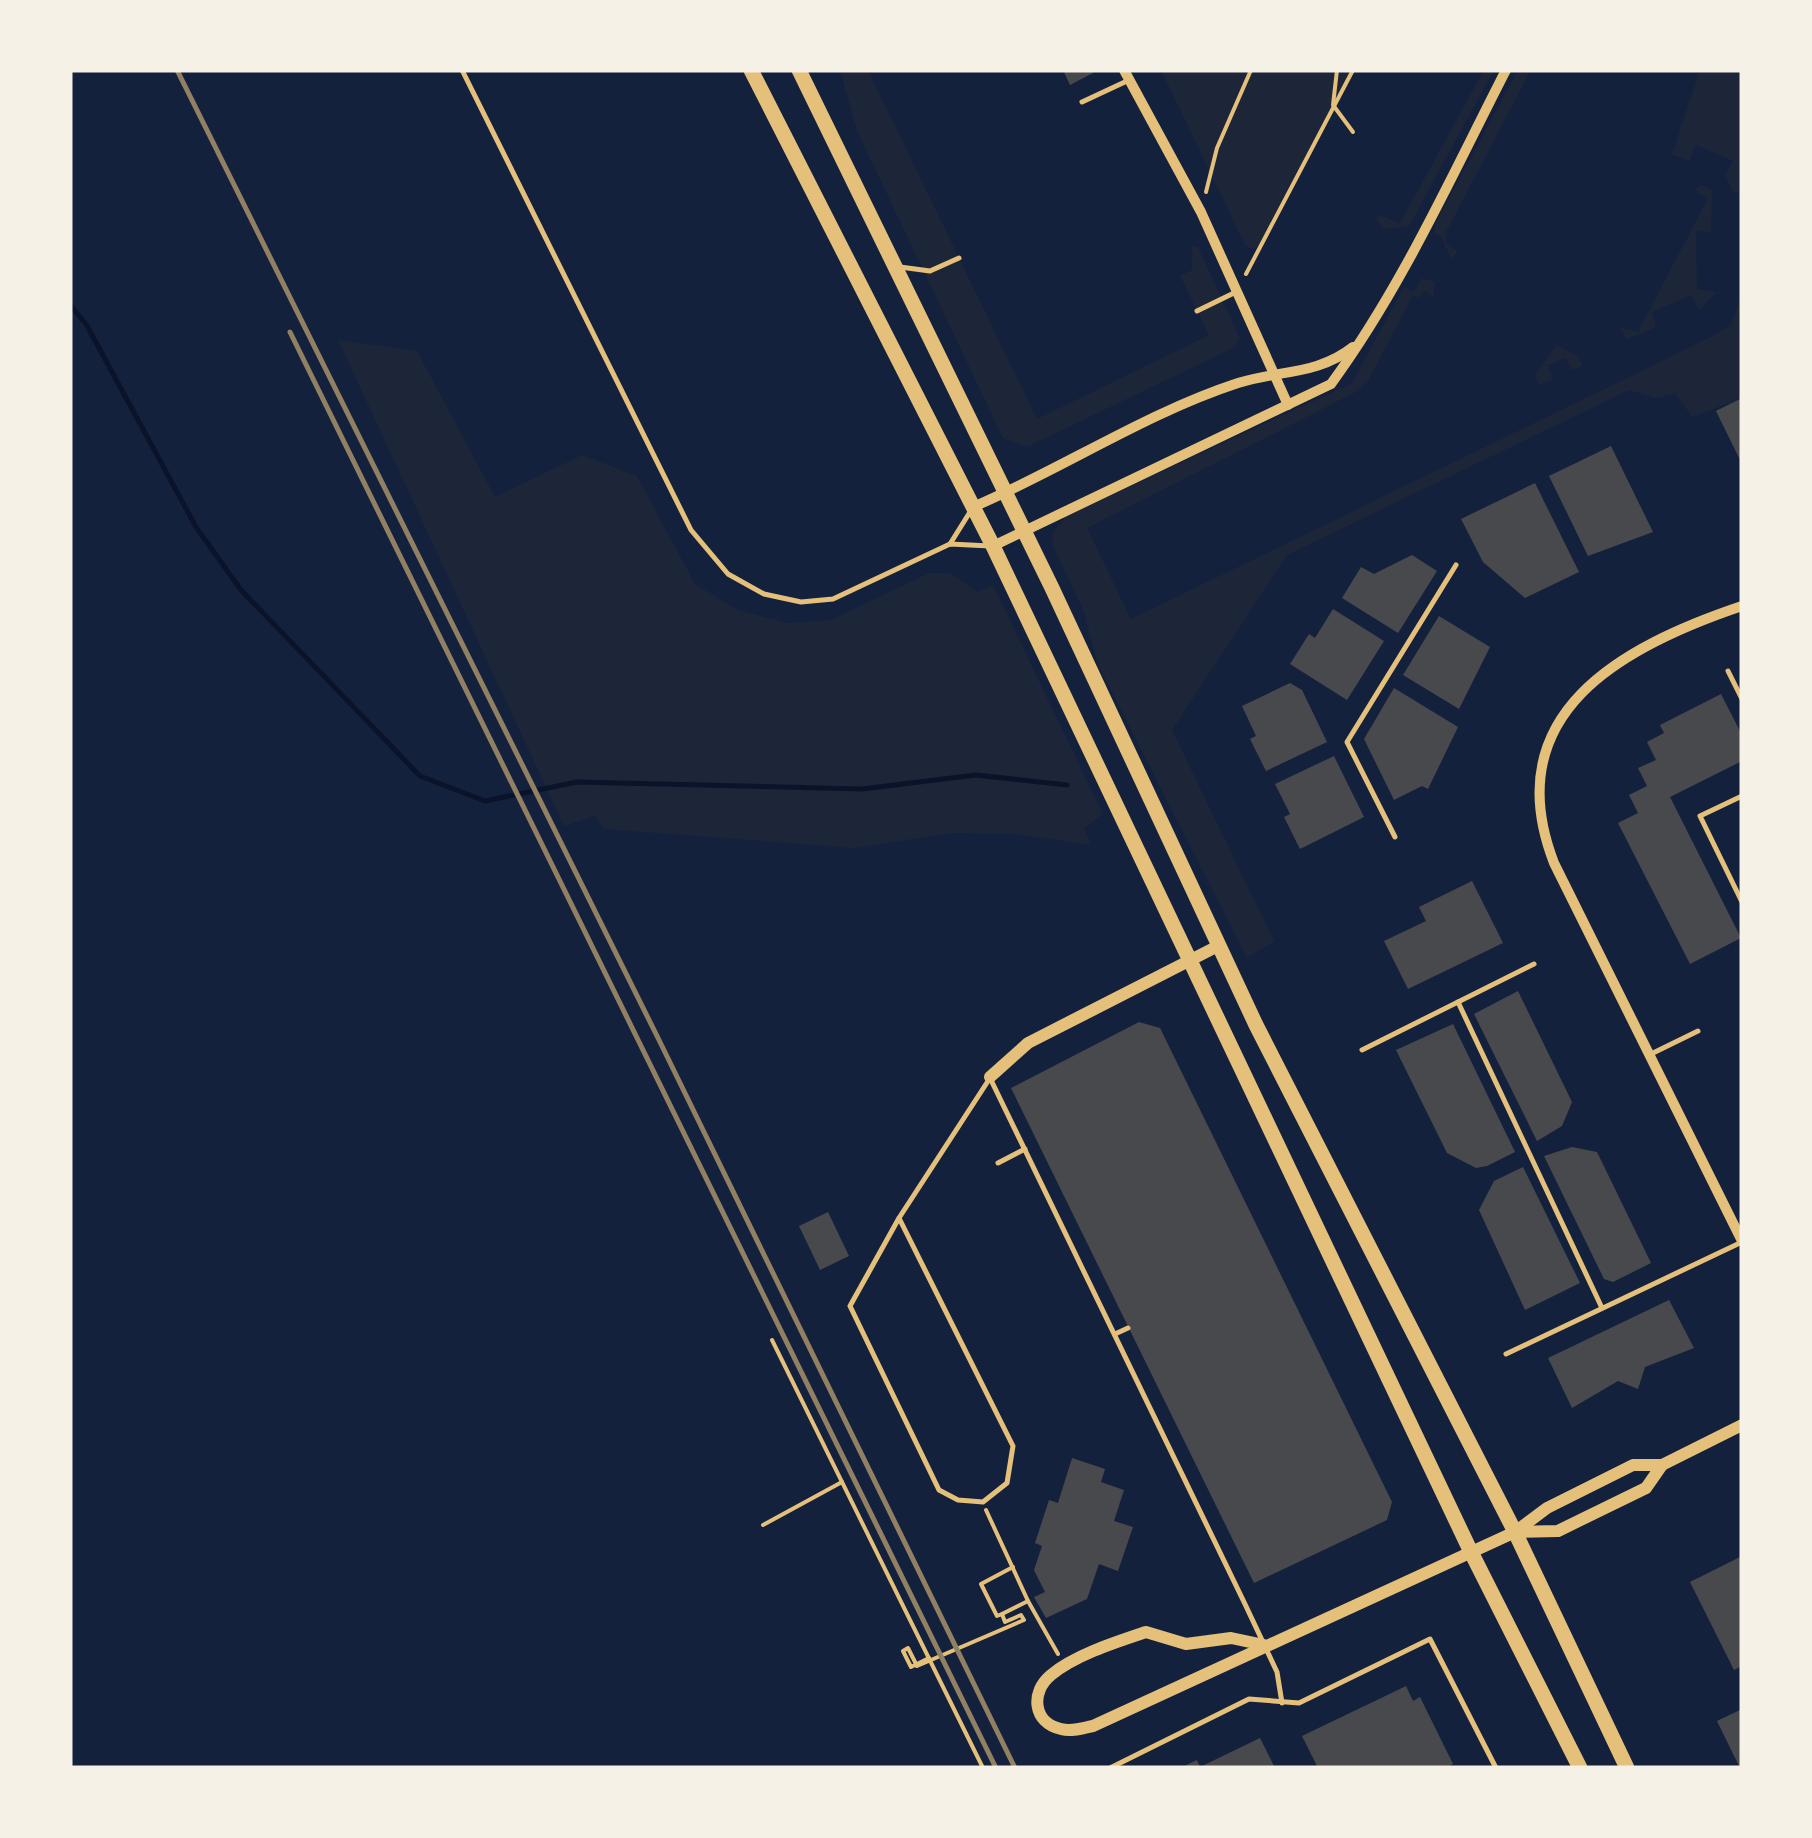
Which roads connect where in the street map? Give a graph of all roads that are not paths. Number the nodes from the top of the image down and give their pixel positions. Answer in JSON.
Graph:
{"nodes":[{"id":1,"x":462,"y":70,"type":"edge"},
{"id":2,"x":751,"y":70,"type":"edge"},
{"id":3,"x":799,"y":70,"type":"edge"},
{"id":4,"x":1506,"y":70,"type":"edge"},
{"id":5,"x":1127,"y":75,"type":"edge"},
{"id":6,"x":1082,"y":102,"type":"dead end"},
{"id":7,"x":959,"y":258,"type":"dead end"},
{"id":8,"x":893,"y":266,"type":"junction"},
{"id":9,"x":1236,"y":292,"type":"junction"},
{"id":10,"x":1197,"y":311,"type":"dead end"},
{"id":11,"x":1365,"y":337,"type":"junction"},
{"id":12,"x":1274,"y":376,"type":"junction"},
{"id":13,"x":1288,"y":405,"type":"junction"},
{"id":14,"x":1005,"y":493,"type":"junction"},
{"id":15,"x":973,"y":506,"type":"junction"},
{"id":16,"x":1024,"y":533,"type":"junction"},
{"id":17,"x":950,"y":544,"type":"junction"},
{"id":18,"x":993,"y":546,"type":"junction"},
{"id":19,"x":1456,"y":565,"type":"dead end"},
{"id":20,"x":1742,"y":606,"type":"edge"},
{"id":21,"x":1728,"y":671,"type":"dead end"},
{"id":22,"x":1742,"y":699,"type":"edge"},
{"id":23,"x":1742,"y":796,"type":"edge"},
{"id":24,"x":1395,"y":837,"type":"dead end"},
{"id":25,"x":1742,"y":902,"type":"edge"},
{"id":26,"x":1218,"y":946,"type":"junction"},
{"id":27,"x":1187,"y":960,"type":"junction"},
{"id":28,"x":1534,"y":964,"type":"dead end"},
{"id":29,"x":1458,"y":1002,"type":"junction"},
{"id":30,"x":1698,"y":1031,"type":"dead end"},
{"id":31,"x":1362,"y":1050,"type":"dead end"},
{"id":32,"x":1650,"y":1054,"type":"junction"},
{"id":33,"x":990,"y":1077,"type":"junction"},
{"id":34,"x":1025,"y":1149,"type":"junction"},
{"id":35,"x":998,"y":1162,"type":"dead end"},
{"id":36,"x":899,"y":1218,"type":"junction"},
{"id":37,"x":1742,"y":1241,"type":"edge"},
{"id":38,"x":1602,"y":1308,"type":"junction"},
{"id":39,"x":1128,"y":1328,"type":"dead end"},
{"id":40,"x":1115,"y":1334,"type":"junction"},
{"id":41,"x":1506,"y":1354,"type":"dead end"},
{"id":42,"x":1742,"y":1425,"type":"edge"},
{"id":43,"x":1662,"y":1466,"type":"junction"},
{"id":44,"x":1515,"y":1532,"type":"junction"},
{"id":45,"x":1470,"y":1550,"type":"junction"},
{"id":46,"x":1264,"y":1645,"type":"junction"},
{"id":47,"x":1282,"y":1704,"type":"junction"},
{"id":48,"x":1110,"y":1768,"type":"edge"},
{"id":49,"x":1496,"y":1768,"type":"edge"},
{"id":50,"x":1580,"y":1768,"type":"edge"},
{"id":51,"x":1627,"y":1768,"type":"edge"}],
"edges":[{"from":1,"to":17,"type":"lane"},
{"from":2,"to":15,"type":"main road"},
{"from":3,"to":8,"type":"main road"},
{"from":4,"to":11,"type":"street"},
{"from":5,"to":6,"type":"lane"},
{"from":5,"to":9,"type":"street"},
{"from":7,"to":8,"type":"lane"},
{"from":8,"to":14,"type":"main road"},
{"from":9,"to":10,"type":"lane"},
{"from":9,"to":12,"type":"street"},
{"from":11,"to":12,"type":"street"},
{"from":11,"to":13,"type":"street"},
{"from":12,"to":13,"type":"street"},
{"from":12,"to":14,"type":"street"},
{"from":13,"to":16,"type":"street"},
{"from":14,"to":15,"type":"street"},
{"from":14,"to":16,"type":"main road"},
{"from":15,"to":17,"type":"lane"},
{"from":15,"to":18,"type":"main road"},
{"from":16,"to":18,"type":"street"},
{"from":16,"to":26,"type":"main road"},
{"from":17,"to":18,"type":"lane"},
{"from":18,"to":27,"type":"main road"},
{"from":19,"to":24,"type":"lane"},
{"from":20,"to":32,"type":"street"},
{"from":21,"to":22,"type":"lane"},
{"from":23,"to":25,"type":"lane"},
{"from":26,"to":27,"type":"street"},
{"from":26,"to":44,"type":"main road"},
{"from":27,"to":33,"type":"street"},
{"from":27,"to":45,"type":"main road"},
{"from":28,"to":29,"type":"lane"},
{"from":29,"to":31,"type":"lane"},
{"from":29,"to":38,"type":"lane"},
{"from":30,"to":32,"type":"lane"},
{"from":32,"to":37,"type":"street"},
{"from":33,"to":34,"type":"lane"},
{"from":33,"to":36,"type":"lane"},
{"from":34,"to":35,"type":"lane"},
{"from":34,"to":40,"type":"lane"},
{"from":36,"to":36,"type":"lane"},
{"from":37,"to":38,"type":"lane"},
{"from":38,"to":41,"type":"lane"},
{"from":39,"to":40,"type":"lane"},
{"from":40,"to":46,"type":"lane"},
{"from":42,"to":43,"type":"street"},
{"from":43,"to":44,"type":"street"},
{"from":43,"to":44,"type":"street"},
{"from":44,"to":45,"type":"street"},
{"from":44,"to":51,"type":"main road"},
{"from":45,"to":46,"type":"street"},
{"from":45,"to":50,"type":"main road"},
{"from":46,"to":46,"type":"street"},
{"from":46,"to":47,"type":"lane"},
{"from":47,"to":48,"type":"lane"},
{"from":47,"to":49,"type":"lane"}]}
